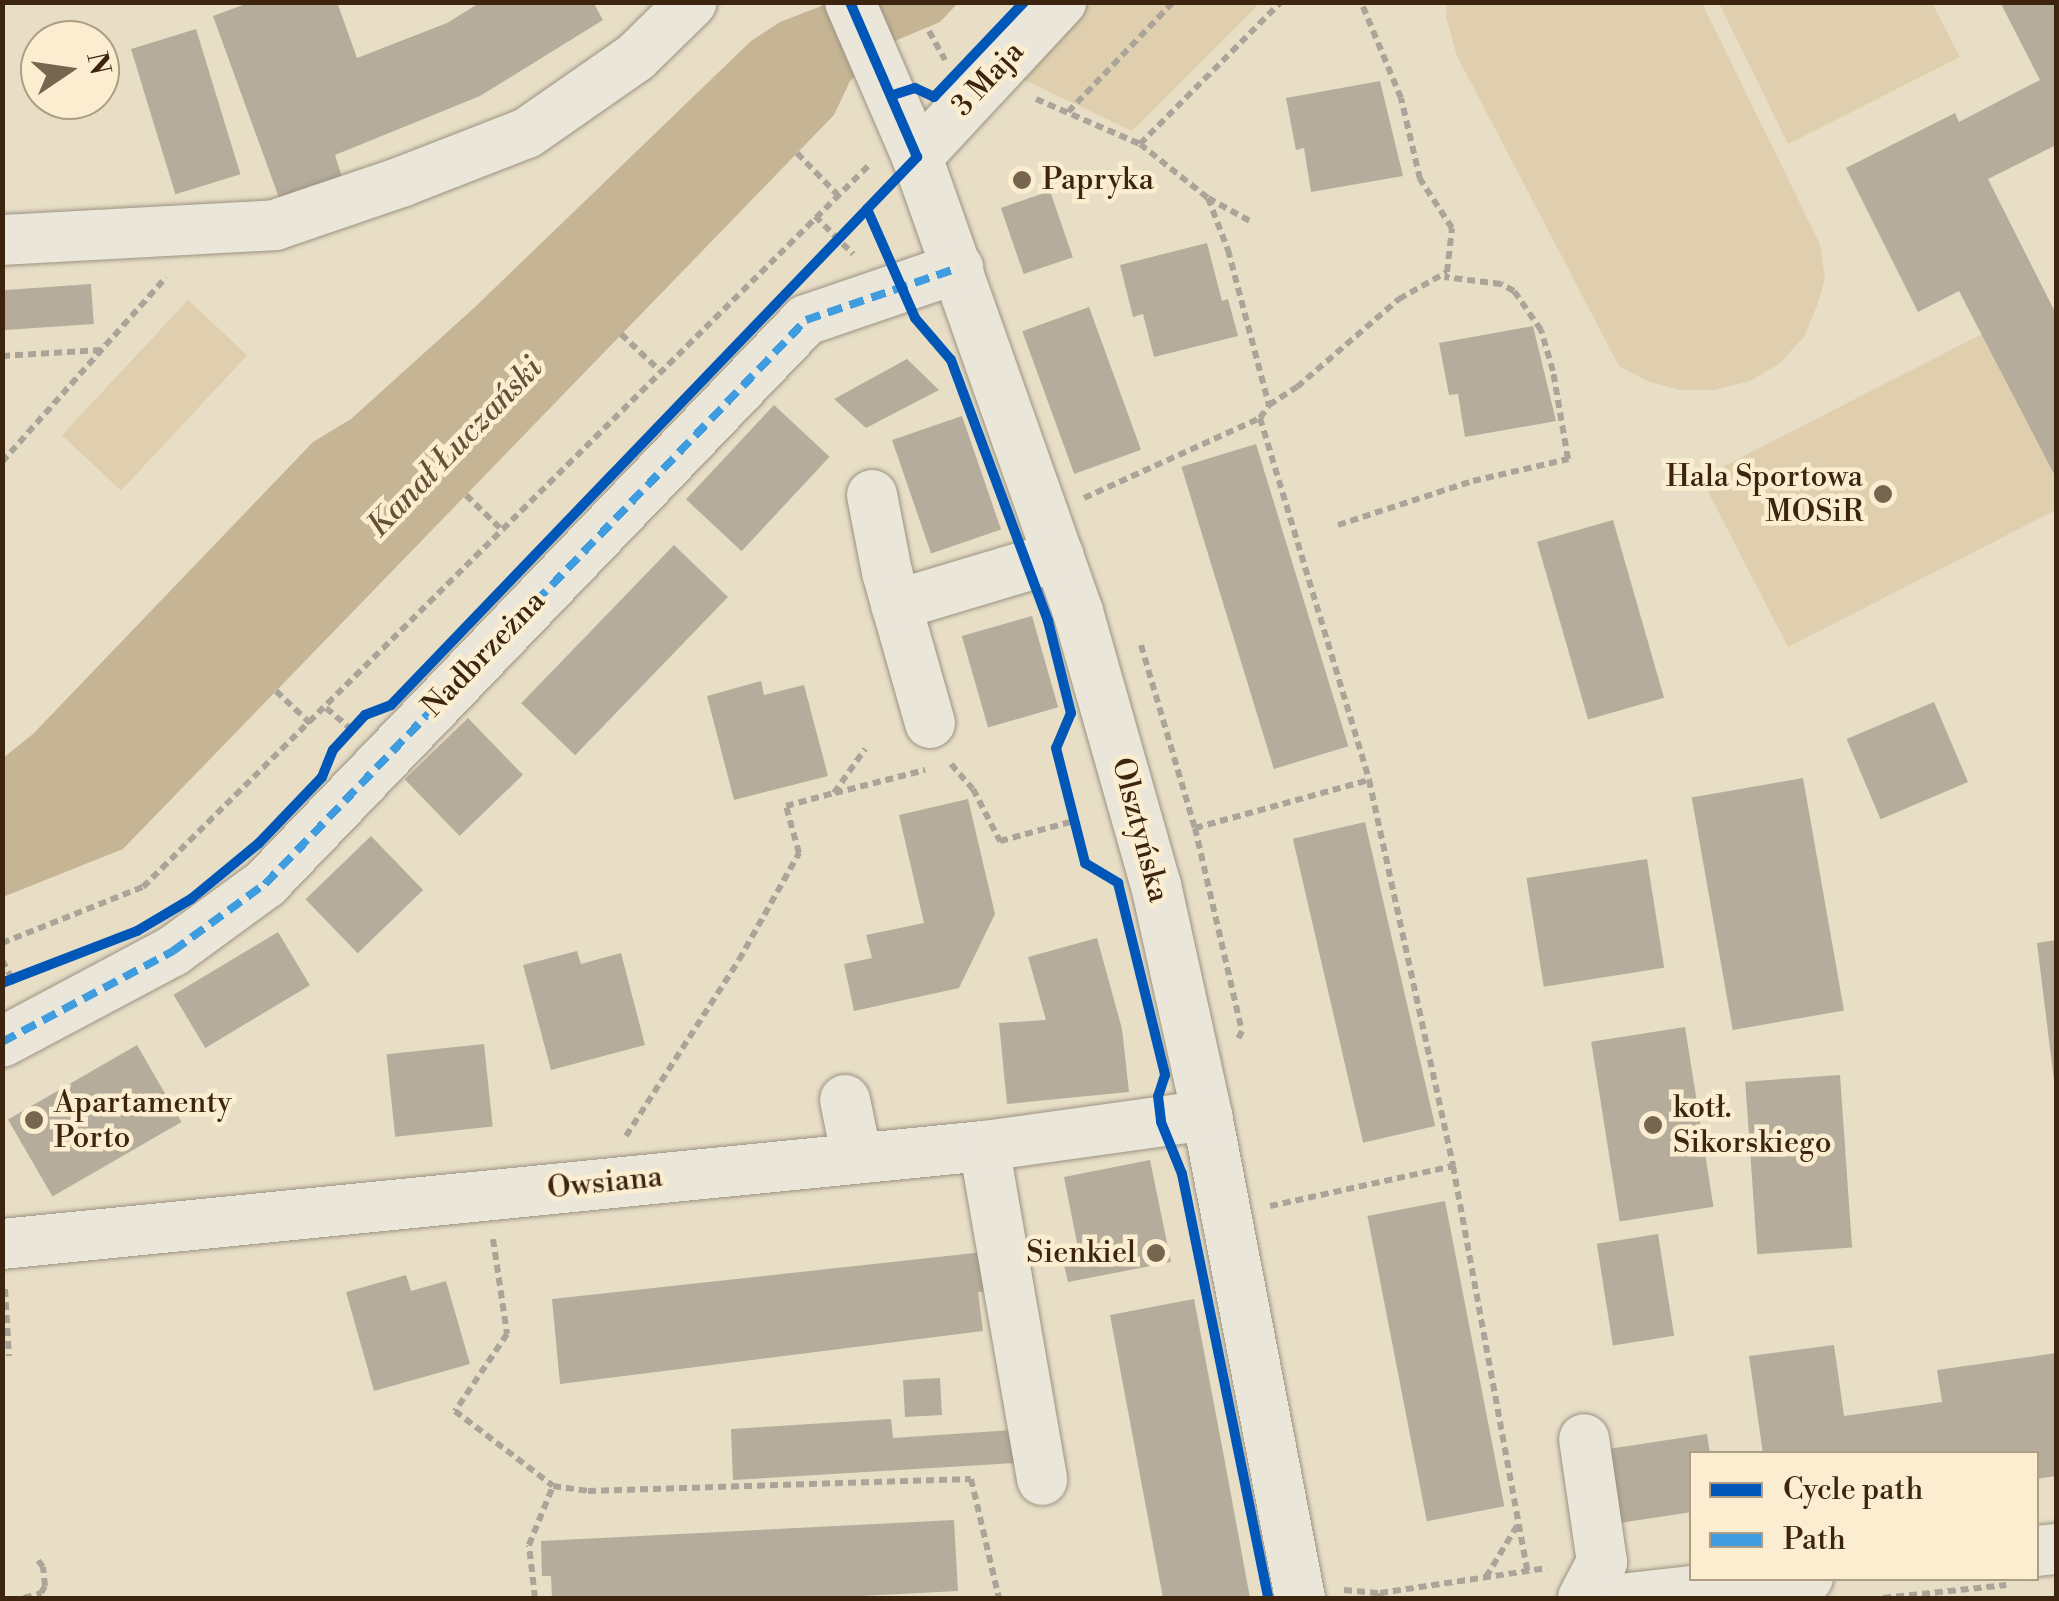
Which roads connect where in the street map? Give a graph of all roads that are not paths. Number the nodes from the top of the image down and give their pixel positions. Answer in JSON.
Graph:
{"nodes":[{"id":1,"x":692,"y":2,"type":"edge"},
{"id":2,"x":850,"y":2,"type":"edge"},
{"id":3,"x":1061,"y":2,"type":"edge"},
{"id":4,"x":917,"y":157,"type":"junction"},
{"id":5,"x":2,"y":240,"type":"edge"},
{"id":6,"x":958,"y":268,"type":"junction"},
{"id":7,"x":872,"y":495,"type":"dead end"},
{"id":8,"x":1059,"y":556,"type":"junction"},
{"id":9,"x":896,"y":605,"type":"junction"},
{"id":10,"x":930,"y":722,"type":"dead end"},
{"id":11,"x":2,"y":1042,"type":"edge"},
{"id":12,"x":845,"y":1100,"type":"dead end"},
{"id":13,"x":1207,"y":1115,"type":"junction"},
{"id":14,"x":984,"y":1146,"type":"junction"},
{"id":15,"x":856,"y":1158,"type":"junction"},
{"id":16,"x":4,"y":1259,"type":"edge"},
{"id":17,"x":1584,"y":1438,"type":"dead end"},
{"id":18,"x":1042,"y":1480,"type":"dead end"},
{"id":19,"x":1732,"y":1581,"type":"edge"},
{"id":20,"x":1605,"y":1586,"type":"edge"},
{"id":21,"x":1300,"y":1598,"type":"edge"}],
"edges":[{"from":1,"to":5,"type":"street"},
{"from":2,"to":4,"type":"street","name":"Olsztyńska"},
{"from":3,"to":4,"type":"street","name":"3 Maja"},
{"from":4,"to":6,"type":"street","name":"Olsztyńska"},
{"from":6,"to":8,"type":"street","name":"Olsztyńska"},
{"from":6,"to":11,"type":"street","name":"Nadbrzeżna"},
{"from":7,"to":9,"type":"street"},
{"from":8,"to":9,"type":"street"},
{"from":8,"to":13,"type":"street","name":"Olsztyńska"},
{"from":9,"to":10,"type":"street"},
{"from":12,"to":15,"type":"street"},
{"from":13,"to":14,"type":"street","name":"Owsiana"},
{"from":13,"to":21,"type":"street","name":"Olsztyńska"},
{"from":14,"to":15,"type":"street","name":"Owsiana"},
{"from":14,"to":18,"type":"street"},
{"from":15,"to":16,"type":"street","name":"Owsiana"},
{"from":17,"to":20,"type":"street"},
{"from":19,"to":20,"type":"street"}]}
